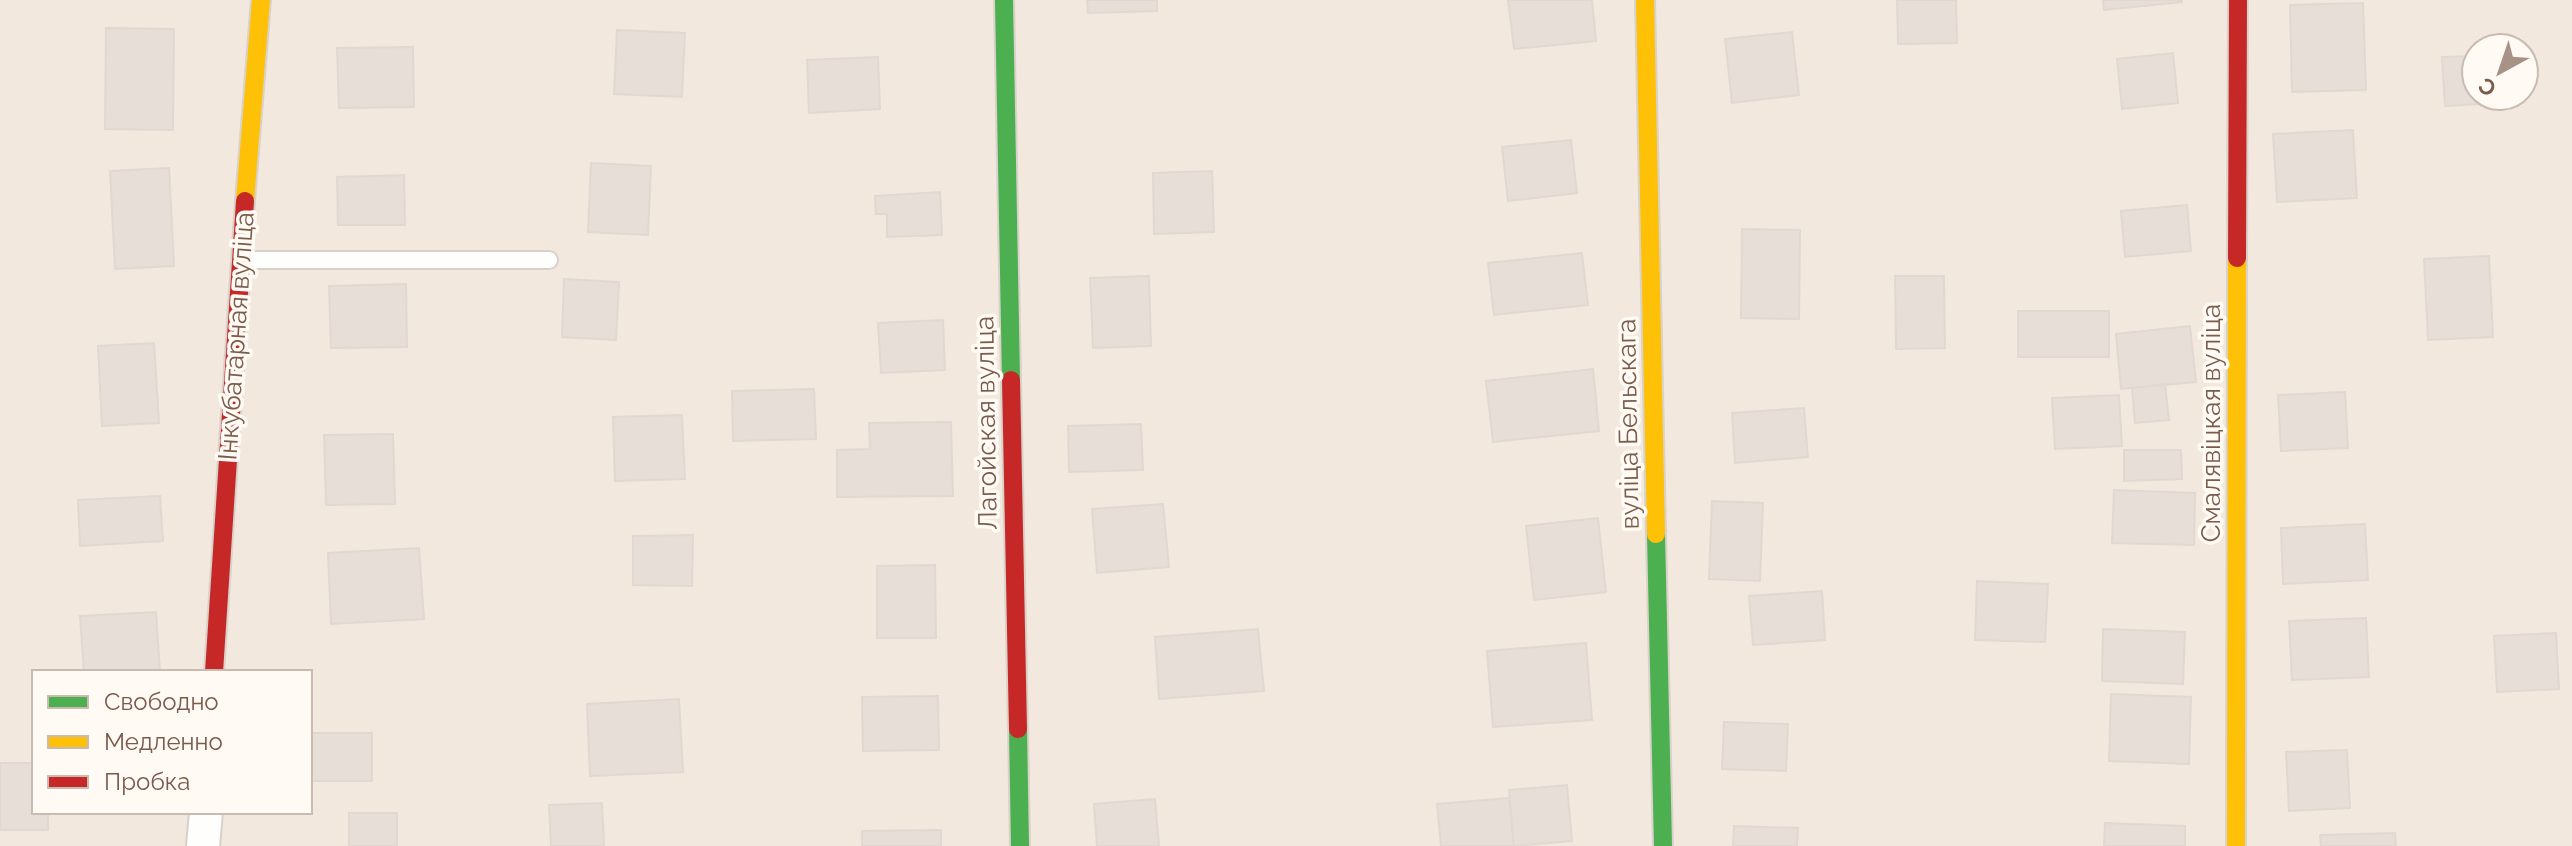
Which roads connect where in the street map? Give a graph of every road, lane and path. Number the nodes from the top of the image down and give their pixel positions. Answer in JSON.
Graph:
{"nodes":[{"id":1,"x":261,"y":0,"type":"edge"},
{"id":2,"x":1004,"y":0,"type":"edge"},
{"id":3,"x":1645,"y":0,"type":"edge"},
{"id":4,"x":2238,"y":0,"type":"edge"},
{"id":5,"x":240,"y":260,"type":"junction"},
{"id":6,"x":549,"y":260,"type":"dead end"},
{"id":7,"x":214,"y":670,"type":"edge"},
{"id":8,"x":206,"y":814,"type":"edge"},
{"id":9,"x":203,"y":846,"type":"edge"},
{"id":10,"x":1020,"y":846,"type":"edge"},
{"id":11,"x":1663,"y":846,"type":"edge"},
{"id":12,"x":2236,"y":846,"type":"edge"}],
"edges":[{"from":1,"to":5,"type":"street","name":"Інкубатарная вуліца"},
{"from":2,"to":10,"type":"street","name":"Лагойская вуліца"},
{"from":3,"to":11,"type":"street","name":"вуліца Бельскага"},
{"from":4,"to":12,"type":"street","name":"Смалявіцкая вуліца"},
{"from":5,"to":6,"type":"lane"},
{"from":5,"to":7,"type":"street","name":"Інкубатарная вуліца"},
{"from":8,"to":9,"type":"street"}]}
